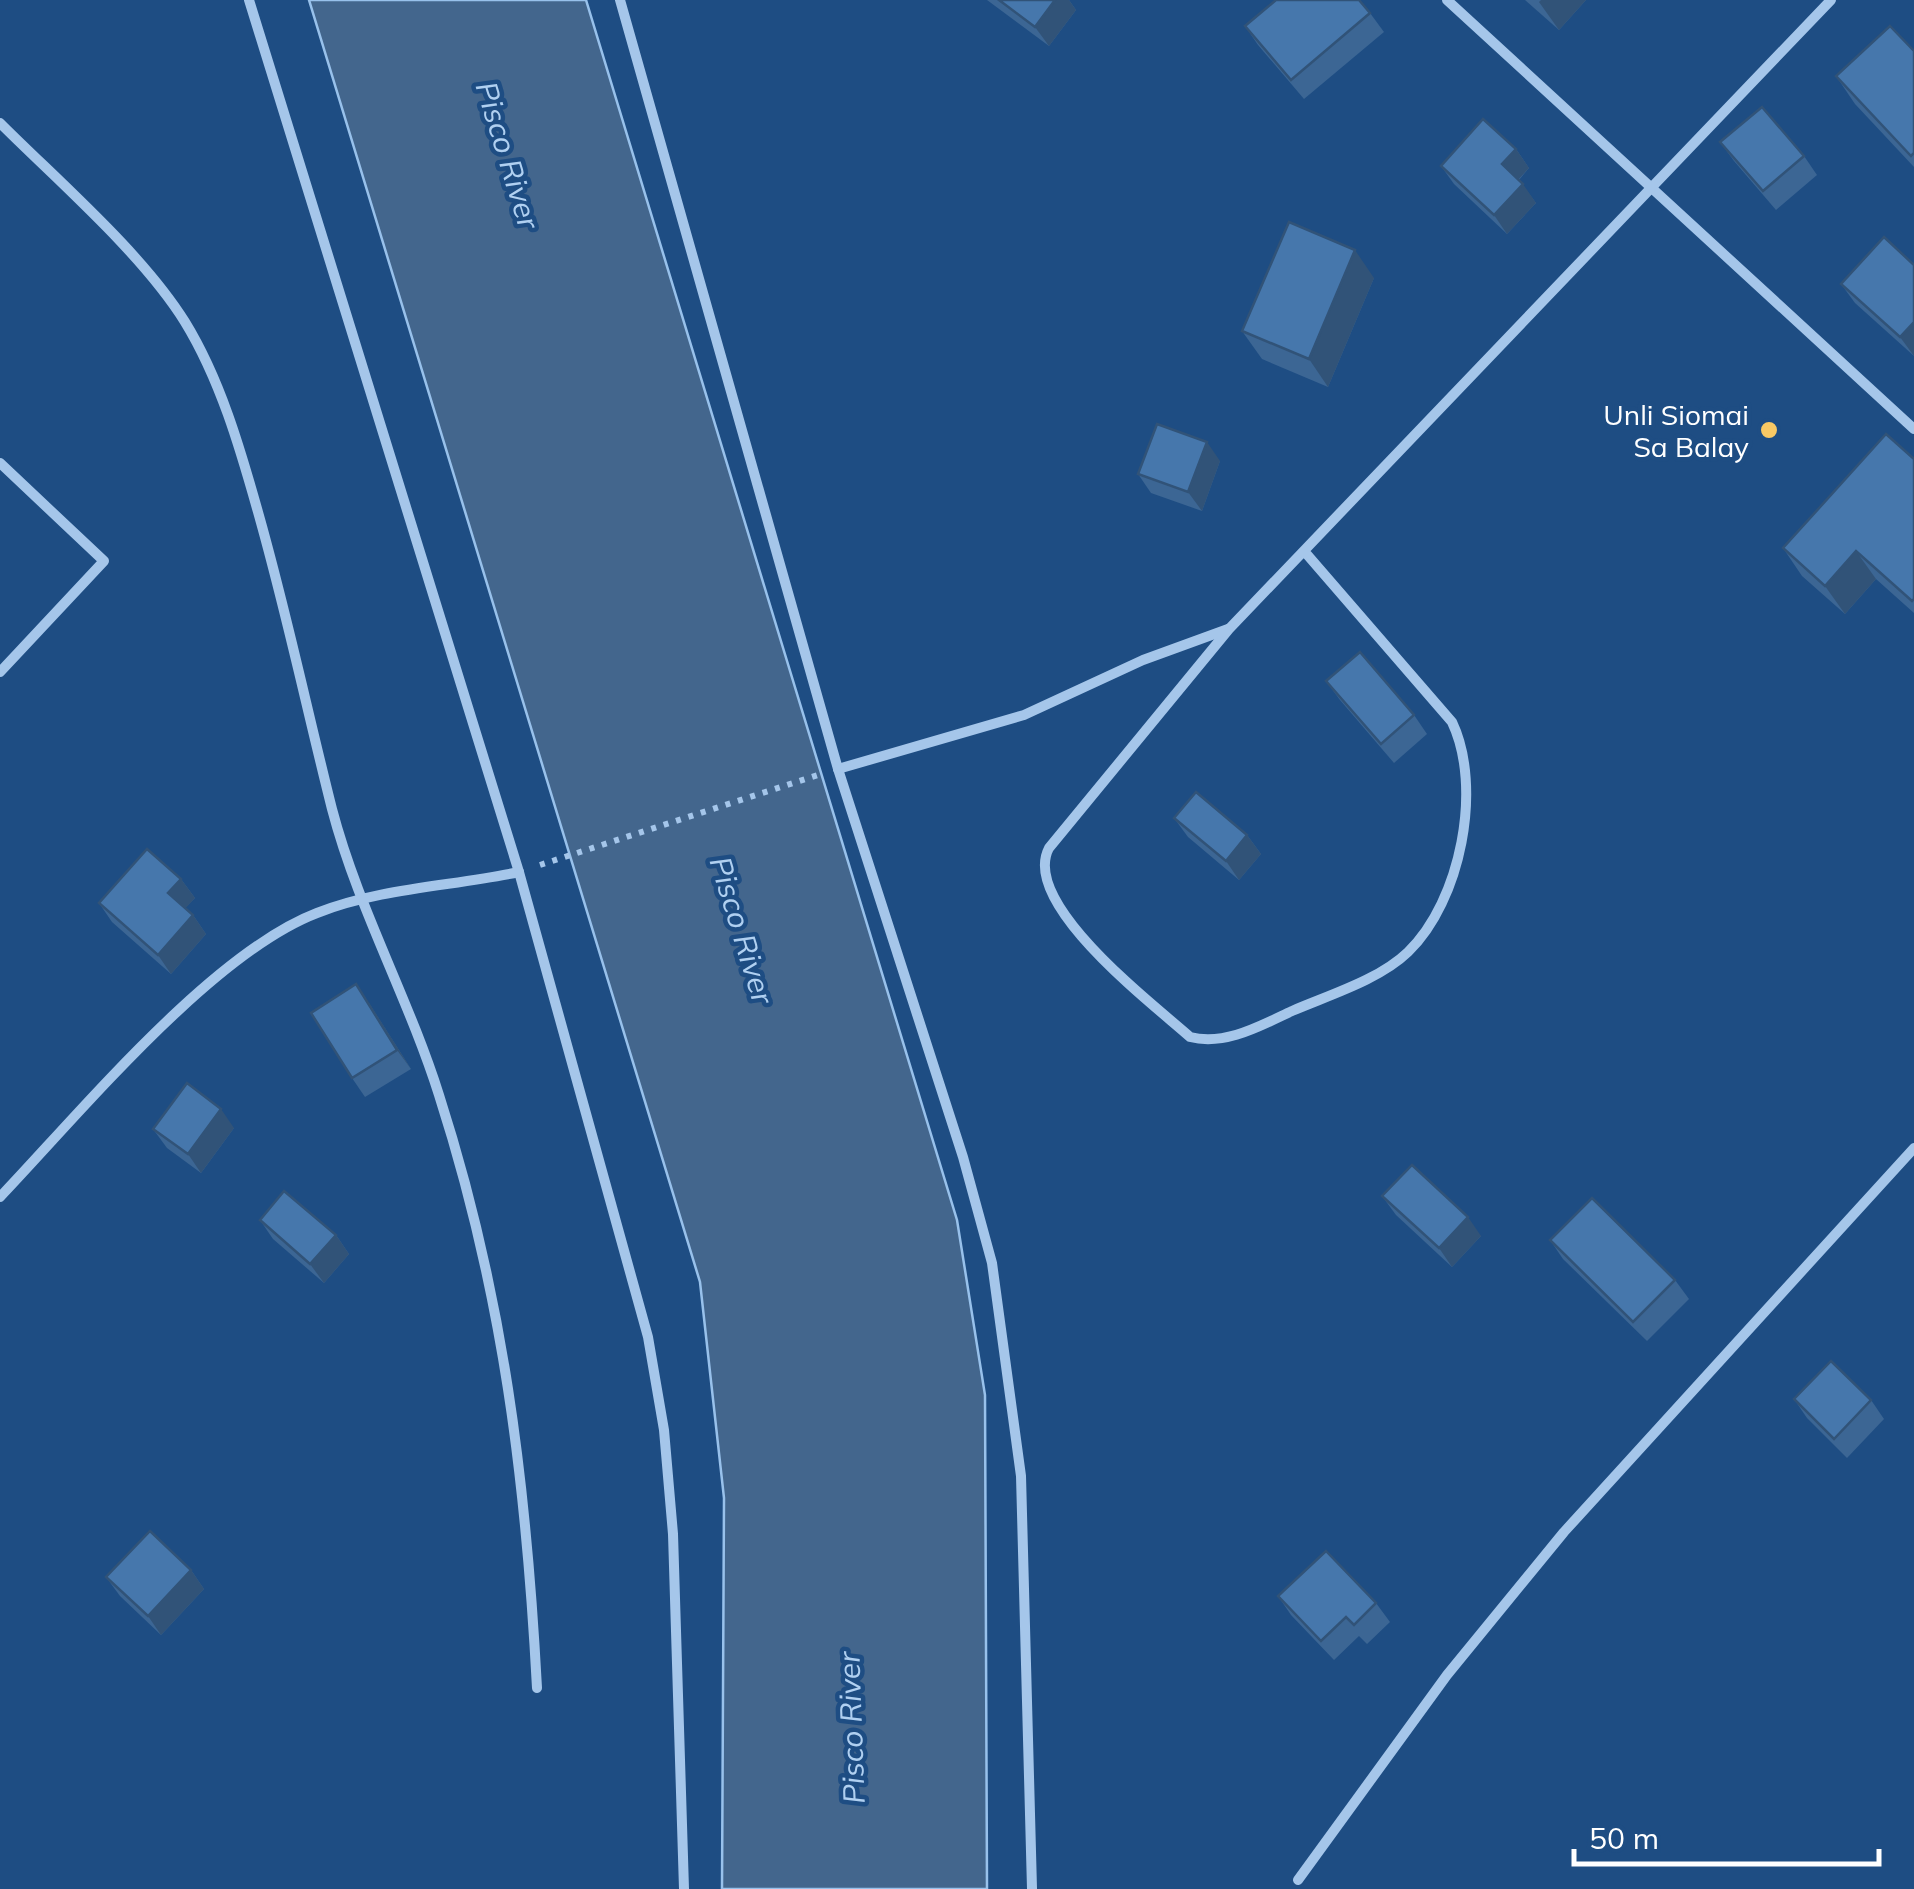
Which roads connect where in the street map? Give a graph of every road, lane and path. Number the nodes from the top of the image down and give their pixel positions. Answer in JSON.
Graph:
{"nodes":[{"id":1,"x":249,"y":0,"type":"edge"},
{"id":2,"x":620,"y":0,"type":"edge"},
{"id":3,"x":1447,"y":0,"type":"edge"},
{"id":4,"x":1831,"y":0,"type":"edge"},
{"id":5,"x":0,"y":123,"type":"edge"},
{"id":6,"x":1650,"y":187,"type":"junction"},
{"id":7,"x":1914,"y":429,"type":"edge"},
{"id":8,"x":0,"y":464,"type":"edge"},
{"id":9,"x":1304,"y":550,"type":"junction"},
{"id":10,"x":1229,"y":629,"type":"junction"},
{"id":11,"x":0,"y":672,"type":"edge"},
{"id":12,"x":838,"y":769,"type":"junction"},
{"id":13,"x":826,"y":773,"type":"dead end"},
{"id":14,"x":534,"y":867,"type":"dead end"},
{"id":15,"x":519,"y":872,"type":"junction"},
{"id":16,"x":361,"y":898,"type":"junction"},
{"id":17,"x":1914,"y":1148,"type":"edge"},
{"id":18,"x":0,"y":1197,"type":"edge"},
{"id":19,"x":537,"y":1688,"type":"dead end"},
{"id":20,"x":1298,"y":1880,"type":"dead end"},
{"id":21,"x":684,"y":1889,"type":"edge"},
{"id":22,"x":1032,"y":1889,"type":"edge"}],
"edges":[{"from":1,"to":15,"type":"street"},
{"from":2,"to":12,"type":"street"},
{"from":3,"to":6,"type":"street"},
{"from":4,"to":6,"type":"street"},
{"from":5,"to":16,"type":"street"},
{"from":6,"to":7,"type":"street"},
{"from":6,"to":9,"type":"street"},
{"from":8,"to":11,"type":"street"},
{"from":9,"to":10,"type":"street"},
{"from":9,"to":10,"type":"street"},
{"from":10,"to":12,"type":"street"},
{"from":12,"to":22,"type":"street"},
{"from":13,"to":14,"type":"path"},
{"from":15,"to":16,"type":"street"},
{"from":15,"to":21,"type":"street"},
{"from":16,"to":18,"type":"street"},
{"from":16,"to":19,"type":"street"},
{"from":17,"to":20,"type":"street"}]}
